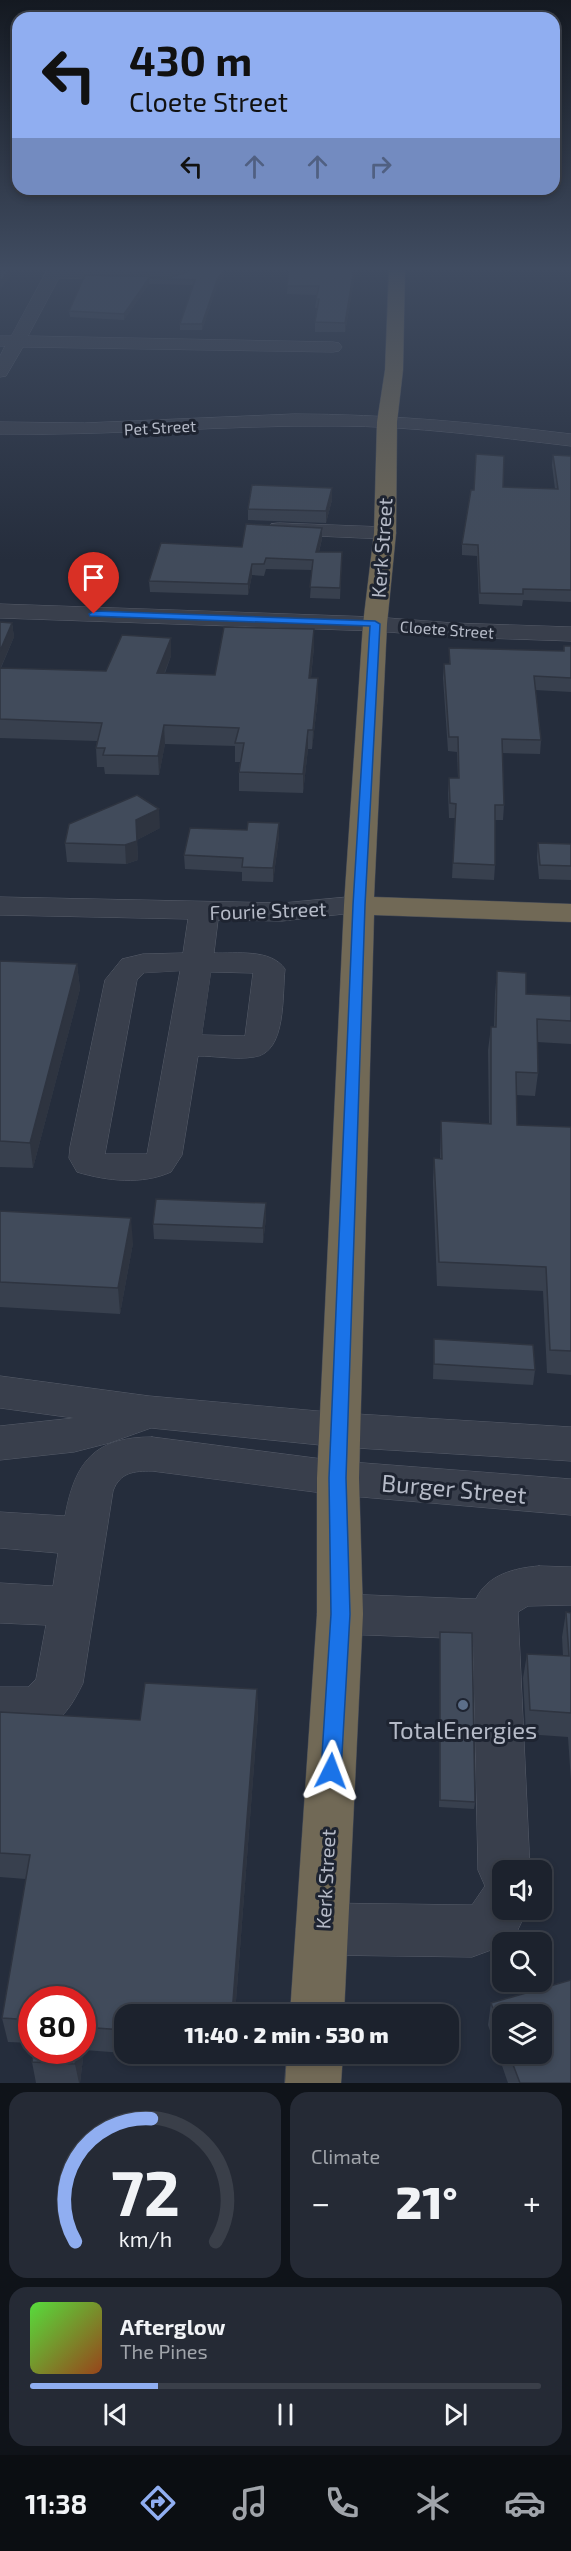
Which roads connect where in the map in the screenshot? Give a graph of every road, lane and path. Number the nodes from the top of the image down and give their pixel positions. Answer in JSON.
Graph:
{"nodes":[{"id":1,"x":394,"y":366,"type":"edge"},
{"id":2,"x":387,"y":422,"type":"junction"},
{"id":3,"x":0,"y":428,"type":"edge"},
{"id":4,"x":571,"y":440,"type":"edge"},
{"id":5,"x":254,"y":528,"type":"edge"},
{"id":6,"x":385,"y":533,"type":"junction"},
{"id":7,"x":0,"y":611,"type":"edge"},
{"id":8,"x":375,"y":624,"type":"junction"},
{"id":9,"x":571,"y":634,"type":"edge"},
{"id":10,"x":359,"y":905,"type":"junction"},
{"id":11,"x":0,"y":906,"type":"edge"},
{"id":12,"x":204,"y":912,"type":"junction"},
{"id":13,"x":571,"y":913,"type":"edge"},
{"id":14,"x":197,"y":963,"type":"junction"},
{"id":15,"x":183,"y":1045,"type":"junction"},
{"id":16,"x":0,"y":1392,"type":"edge"},
{"id":17,"x":149,"y":1412,"type":"junction"},
{"id":18,"x":340,"y":1430,"type":"junction"},
{"id":19,"x":0,"y":1443,"type":"edge"},
{"id":20,"x":571,"y":1444,"type":"edge"},
{"id":21,"x":338,"y":1478,"type":"junction"},
{"id":22,"x":571,"y":1497,"type":"edge"},
{"id":23,"x":0,"y":1530,"type":"edge"},
{"id":24,"x":83,"y":1536,"type":"junction"},
{"id":25,"x":571,"y":1586,"type":"edge"},
{"id":26,"x":0,"y":1603,"type":"edge"},
{"id":27,"x":71,"y":1607,"type":"junction"},
{"id":28,"x":340,"y":1614,"type":"junction"},
{"id":29,"x":494,"y":1620,"type":"junction"},
{"id":30,"x":0,"y":1710,"type":"edge"},
{"id":31,"x":504,"y":1860,"type":"edge"},
{"id":32,"x":494,"y":1920,"type":"edge"},
{"id":33,"x":322,"y":1929,"type":"junction"},
{"id":34,"x":318,"y":2004,"type":"edge"},
{"id":35,"x":315,"y":2064,"type":"edge"},
{"id":36,"x":314,"y":2083,"type":"edge"}],
"edges":[{"from":1,"to":2,"type":"highway","name":"Kerk Street"},
{"from":2,"to":3,"type":"street","name":"Pet Street"},
{"from":2,"to":4,"type":"street","name":"Pet Street"},
{"from":2,"to":6,"type":"highway","name":"Kerk Street"},
{"from":5,"to":6,"type":"street"},
{"from":6,"to":8,"type":"highway","name":"Kerk Street"},
{"from":7,"to":8,"type":"street","name":"Cloete Street"},
{"from":8,"to":9,"type":"street","name":"Cloete Street"},
{"from":8,"to":10,"type":"highway","name":"Kerk Street"},
{"from":10,"to":12,"type":"street","name":"Fourie Street"},
{"from":10,"to":13,"type":"highway","name":"Fourie Street"},
{"from":10,"to":18,"type":"highway","name":"Kerk Street"},
{"from":11,"to":12,"type":"street","name":"Fourie Street"},
{"from":12,"to":14,"type":"street"},
{"from":14,"to":15,"type":"street"},
{"from":14,"to":15,"type":"street"},
{"from":14,"to":15,"type":"street"},
{"from":16,"to":17,"type":"street"},
{"from":17,"to":18,"type":"street"},
{"from":17,"to":19,"type":"street"},
{"from":18,"to":20,"type":"street"},
{"from":18,"to":21,"type":"highway","name":"Kerk Street"},
{"from":21,"to":22,"type":"street","name":"Burger Street"},
{"from":21,"to":24,"type":"street","name":"Burger Street"},
{"from":21,"to":28,"type":"highway","name":"Kerk Street"},
{"from":23,"to":24,"type":"street"},
{"from":24,"to":27,"type":"street","name":"Burger Street"},
{"from":25,"to":29,"type":"street"},
{"from":26,"to":27,"type":"street"},
{"from":27,"to":30,"type":"street","name":"Burger Street"},
{"from":28,"to":29,"type":"street"},
{"from":28,"to":33,"type":"highway","name":"Kerk Street"},
{"from":29,"to":31,"type":"street"},
{"from":32,"to":33,"type":"street"},
{"from":33,"to":34,"type":"highway","name":"Kerk Street"},
{"from":35,"to":36,"type":"highway"}]}
